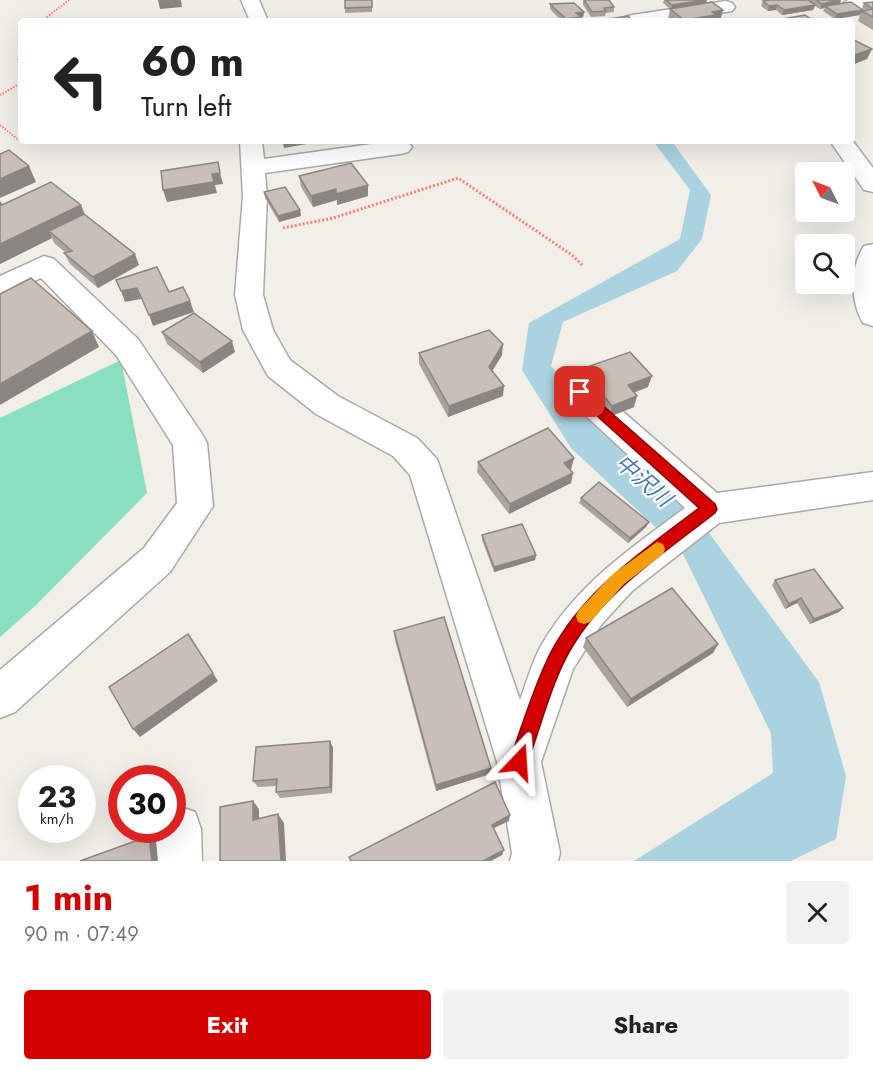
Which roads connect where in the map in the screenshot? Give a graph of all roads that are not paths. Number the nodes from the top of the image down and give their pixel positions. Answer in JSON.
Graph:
{"nodes":[{"id":1,"x":250,"y":0,"type":"edge"},
{"id":2,"x":873,"y":2,"type":"edge"},
{"id":3,"x":850,"y":5,"type":"edge"},
{"id":4,"x":728,"y":9,"type":"edge"},
{"id":5,"x":259,"y":18,"type":"edge"},
{"id":6,"x":656,"y":18,"type":"edge"},
{"id":7,"x":843,"y":144,"type":"edge"},
{"id":8,"x":400,"y":147,"type":"dead end"},
{"id":9,"x":252,"y":154,"type":"edge"},
{"id":10,"x":872,"y":184,"type":"edge"},
{"id":11,"x":873,"y":252,"type":"edge"},
{"id":12,"x":0,"y":288,"type":"edge"},
{"id":13,"x":873,"y":316,"type":"edge"},
{"id":14,"x":580,"y":392,"type":"dead end"},
{"id":15,"x":873,"y":486,"type":"edge"},
{"id":16,"x":710,"y":509,"type":"junction"},
{"id":17,"x":0,"y":697,"type":"edge"},
{"id":18,"x":519,"y":762,"type":"junction"},
{"id":19,"x":534,"y":861,"type":"edge"}],
"edges":[{"from":1,"to":5,"type":"street"},
{"from":2,"to":3,"type":"street"},
{"from":4,"to":6,"type":"street"},
{"from":7,"to":10,"type":"street"},
{"from":8,"to":9,"type":"street"},
{"from":9,"to":18,"type":"street"},
{"from":11,"to":13,"type":"street"},
{"from":12,"to":17,"type":"street"},
{"from":14,"to":16,"type":"street"},
{"from":15,"to":16,"type":"street"},
{"from":16,"to":18,"type":"street"},
{"from":18,"to":19,"type":"street"}]}
